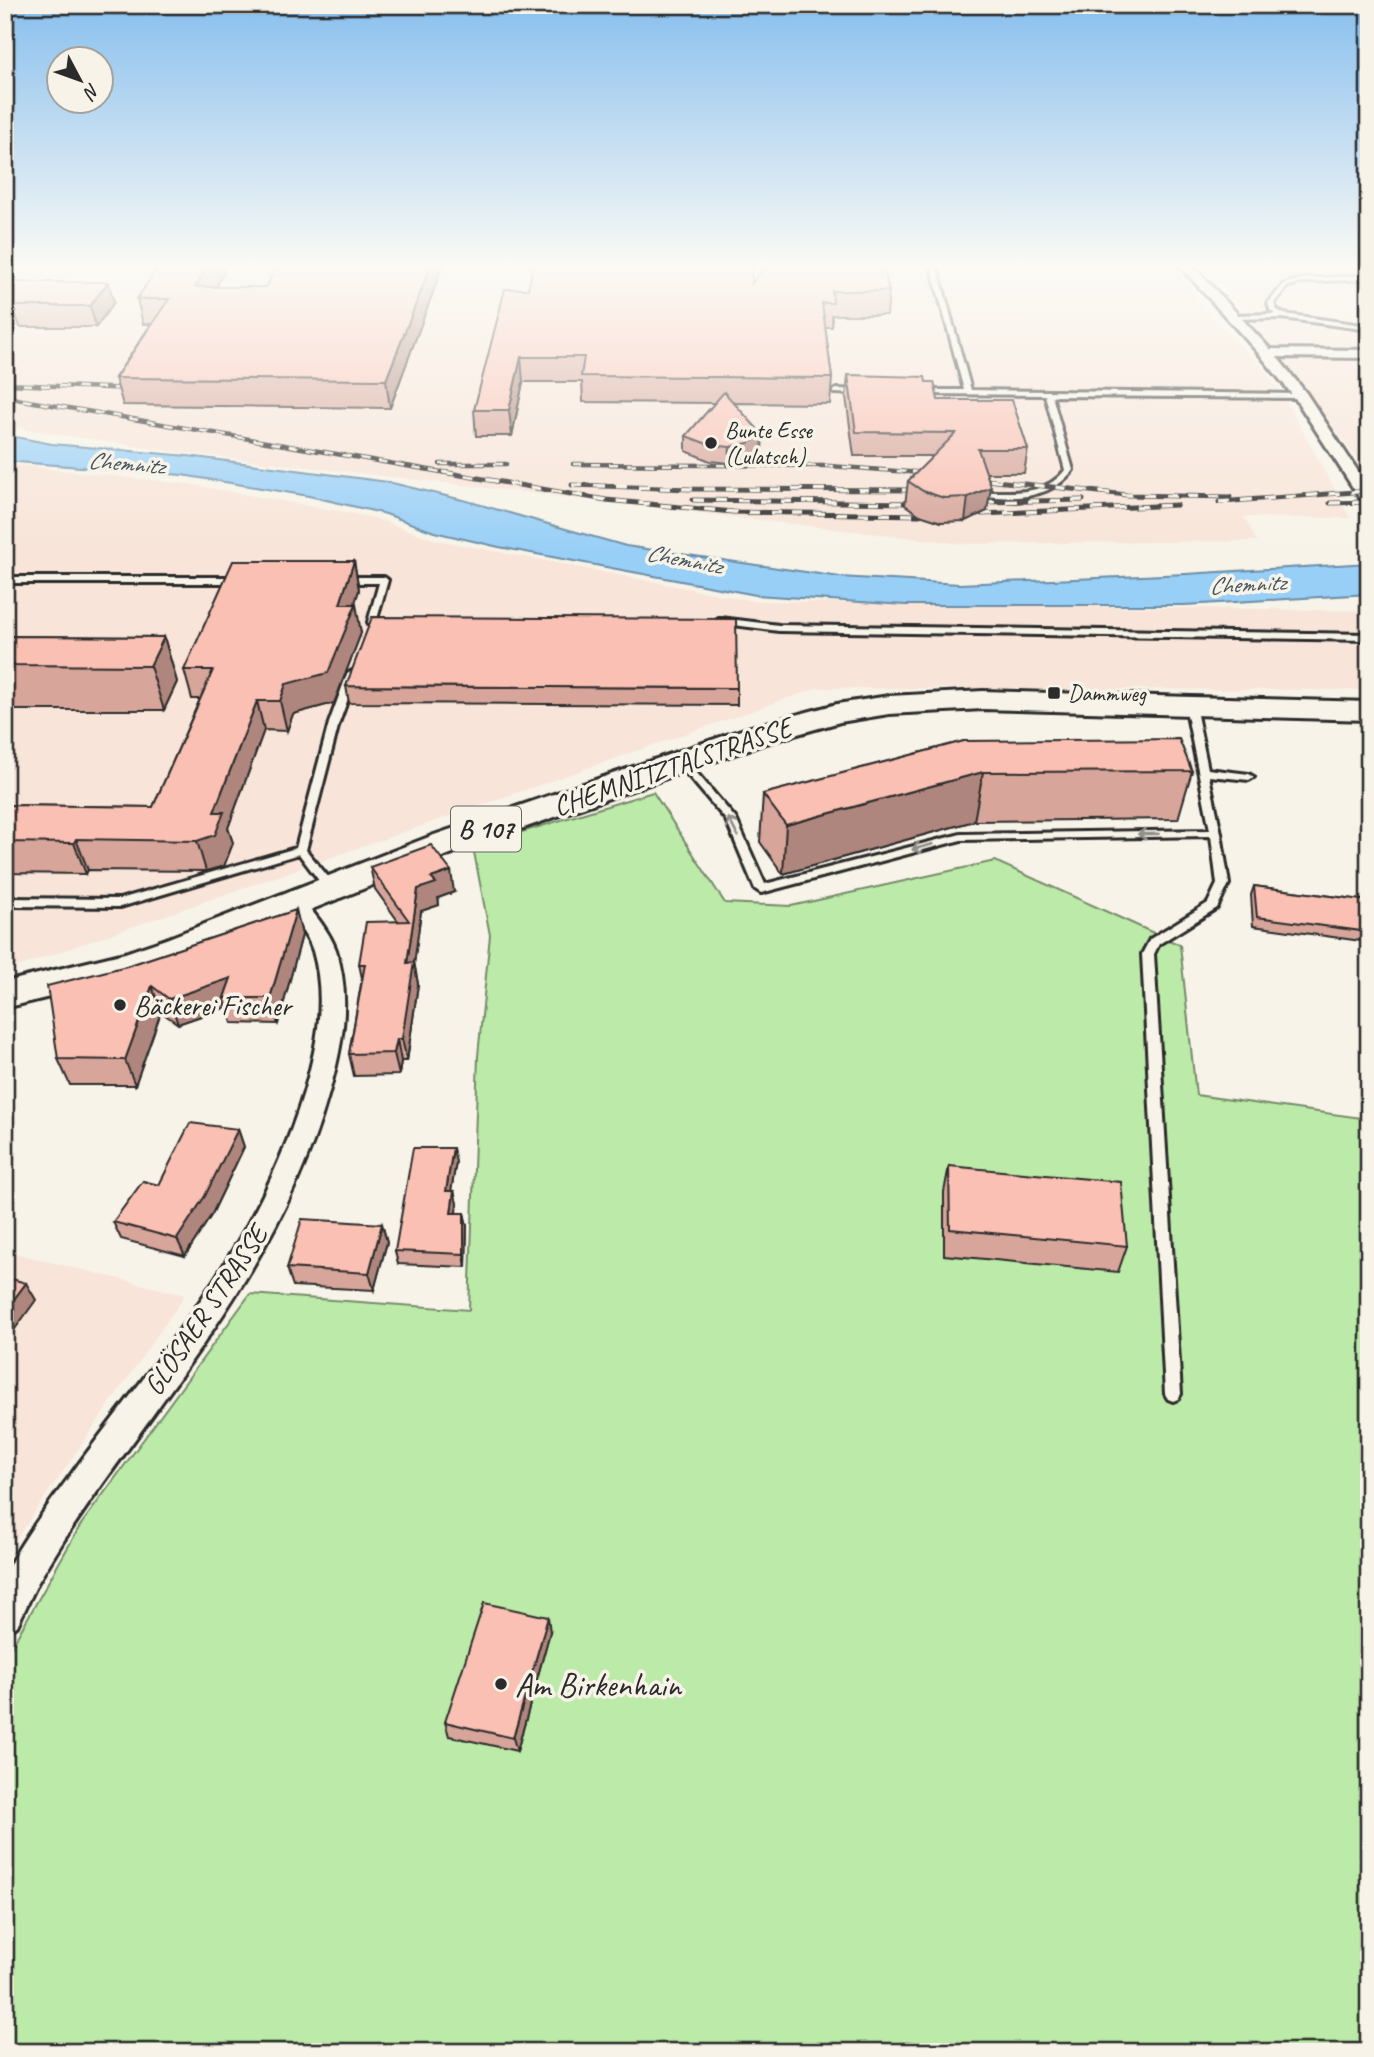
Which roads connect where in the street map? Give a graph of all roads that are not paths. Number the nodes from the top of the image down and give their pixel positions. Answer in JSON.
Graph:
{"nodes":[{"id":1,"x":959,"y":361,"type":"edge"},
{"id":2,"x":1273,"y":361,"type":"edge"},
{"id":3,"x":836,"y":391,"type":"dead end"},
{"id":4,"x":876,"y":392,"type":"edge"},
{"id":5,"x":916,"y":392,"type":"edge"},
{"id":6,"x":968,"y":393,"type":"junction"},
{"id":7,"x":1048,"y":394,"type":"junction"},
{"id":8,"x":1301,"y":396,"type":"junction"},
{"id":9,"x":988,"y":494,"type":"edge"},
{"id":10,"x":1369,"y":500,"type":"edge"},
{"id":11,"x":5,"y":580,"type":"edge"},
{"id":12,"x":250,"y":580,"type":"edge"},
{"id":13,"x":328,"y":580,"type":"edge"},
{"id":14,"x":714,"y":621,"type":"edge"},
{"id":15,"x":372,"y":622,"type":"junction"},
{"id":16,"x":396,"y":622,"type":"edge"},
{"id":17,"x":367,"y":634,"type":"edge"},
{"id":18,"x":1369,"y":637,"type":"edge"},
{"id":19,"x":358,"y":660,"type":"edge"},
{"id":20,"x":1190,"y":705,"type":"junction"},
{"id":21,"x":1369,"y":711,"type":"edge"},
{"id":22,"x":681,"y":761,"type":"junction"},
{"id":23,"x":1204,"y":772,"type":"junction"},
{"id":24,"x":1249,"y":777,"type":"dead end"},
{"id":25,"x":1216,"y":834,"type":"junction"},
{"id":26,"x":301,"y":850,"type":"junction"},
{"id":27,"x":330,"y":887,"type":"junction"},
{"id":28,"x":5,"y":902,"type":"edge"},
{"id":29,"x":293,"y":902,"type":"junction"},
{"id":30,"x":5,"y":995,"type":"edge"},
{"id":31,"x":1173,"y":1394,"type":"dead end"},
{"id":32,"x":5,"y":1614,"type":"edge"}],
"edges":[{"from":1,"to":6,"type":"lane"},
{"from":2,"to":8,"type":"street"},
{"from":3,"to":4,"type":"lane"},
{"from":5,"to":6,"type":"lane"},
{"from":6,"to":7,"type":"lane"},
{"from":7,"to":8,"type":"lane"},
{"from":7,"to":9,"type":"lane"},
{"from":8,"to":10,"type":"street"},
{"from":11,"to":12,"type":"lane"},
{"from":13,"to":15,"type":"lane"},
{"from":14,"to":18,"type":"lane"},
{"from":15,"to":16,"type":"lane"},
{"from":15,"to":17,"type":"lane"},
{"from":19,"to":26,"type":"lane"},
{"from":20,"to":21,"type":"main road","name":"CHEMNITZTALSTRASSE","number":"B 107"},
{"from":20,"to":22,"type":"main road","name":"CHEMNITZTALSTRASSE","number":"B 107"},
{"from":20,"to":23,"type":"lane"},
{"from":25,"to":22,"type":"lane","one_way":true},
{"from":22,"to":27,"type":"main road","name":"CHEMNITZTALSTRASSE","number":"B 107"},
{"from":23,"to":24,"type":"lane"},
{"from":23,"to":25,"type":"lane"},
{"from":25,"to":31,"type":"lane"},
{"from":26,"to":27,"type":"lane"},
{"from":26,"to":28,"type":"lane"},
{"from":27,"to":29,"type":"main road","name":"CHEMNITZTALSTRASSE","number":"B 107"},
{"from":29,"to":30,"type":"main road","name":"CHEMNITZTALSTRASSE","number":"B 107"},
{"from":29,"to":32,"type":"street","name":"GLÖSAER STRASSE"}]}
